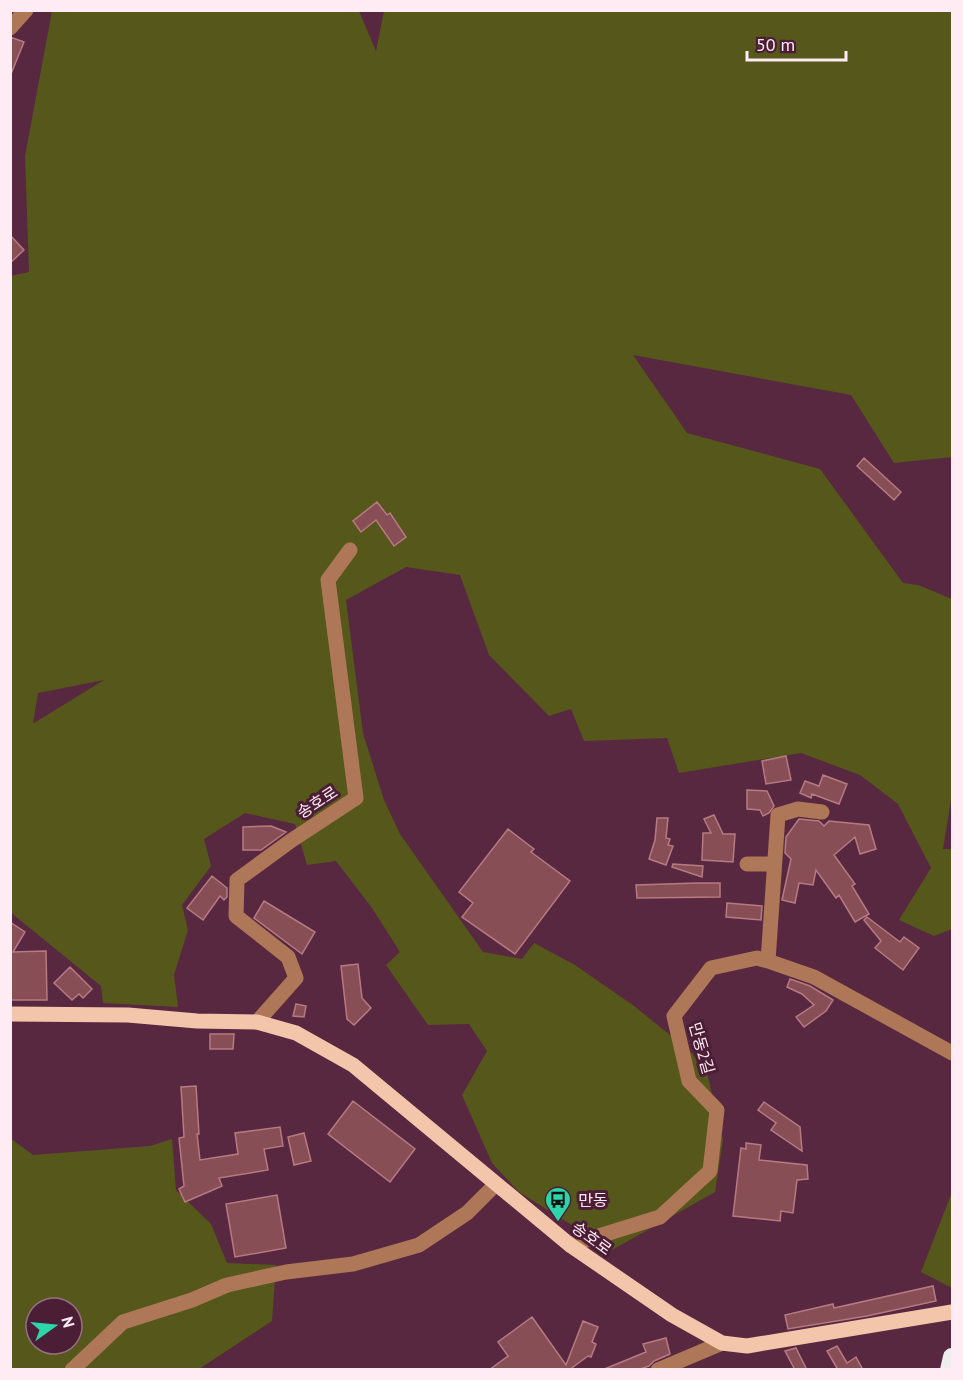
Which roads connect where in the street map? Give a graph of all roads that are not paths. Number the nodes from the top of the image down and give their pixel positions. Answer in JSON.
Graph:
{"nodes":[{"id":1,"x":26,"y":10,"type":"edge"},
{"id":2,"x":10,"y":28,"type":"edge"},
{"id":3,"x":350,"y":550,"type":"dead end"},
{"id":4,"x":822,"y":812,"type":"dead end"},
{"id":5,"x":747,"y":864,"type":"dead end"},
{"id":6,"x":774,"y":864,"type":"junction"},
{"id":7,"x":768,"y":961,"type":"junction"},
{"id":8,"x":10,"y":1014,"type":"edge"},
{"id":9,"x":257,"y":1022,"type":"junction"},
{"id":10,"x":952,"y":1053,"type":"edge"},
{"id":11,"x":495,"y":1185,"type":"junction"},
{"id":12,"x":570,"y":1245,"type":"junction"},
{"id":13,"x":952,"y":1312,"type":"edge"},
{"id":14,"x":722,"y":1343,"type":"junction"},
{"id":15,"x":952,"y":1357,"type":"edge"},
{"id":16,"x":72,"y":1370,"type":"edge"},
{"id":17,"x":658,"y":1370,"type":"edge"},
{"id":18,"x":949,"y":1370,"type":"edge"}],
"edges":[{"from":1,"to":2,"type":"street"},
{"from":3,"to":9,"type":"street","name":"송호로"},
{"from":4,"to":6,"type":"street"},
{"from":5,"to":6,"type":"street"},
{"from":6,"to":7,"type":"street"},
{"from":7,"to":10,"type":"street","name":"만동2길"},
{"from":7,"to":12,"type":"street","name":"만동2길"},
{"from":8,"to":9,"type":"main road","name":"송호로"},
{"from":9,"to":11,"type":"main road","name":"송호로"},
{"from":11,"to":12,"type":"main road","name":"송호로"},
{"from":11,"to":16,"type":"street"},
{"from":12,"to":14,"type":"main road","name":"송호로"},
{"from":13,"to":14,"type":"main road","name":"송호로"},
{"from":14,"to":17,"type":"street"},
{"from":15,"to":18,"type":"highway"}]}
